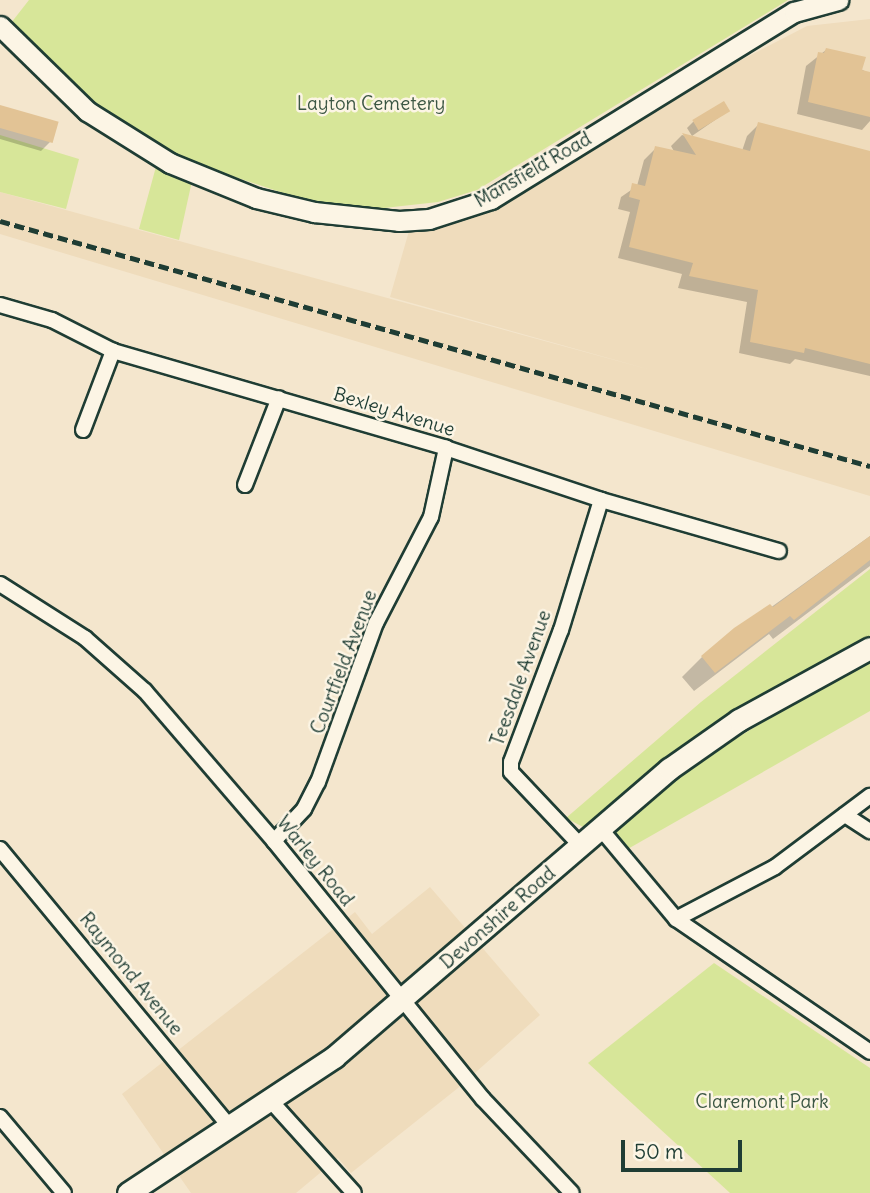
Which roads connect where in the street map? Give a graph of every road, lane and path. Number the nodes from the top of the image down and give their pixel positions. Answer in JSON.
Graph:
{"nodes":[{"id":1,"x":838,"y":0,"type":"edge"},
{"id":2,"x":0,"y":26,"type":"edge"},
{"id":3,"x":0,"y":305,"type":"edge"},
{"id":4,"x":113,"y":351,"type":"junction"},
{"id":5,"x":279,"y":398,"type":"junction"},
{"id":6,"x":83,"y":430,"type":"dead end"},
{"id":7,"x":446,"y":447,"type":"junction"},
{"id":8,"x":245,"y":485,"type":"dead end"},
{"id":9,"x":601,"y":500,"type":"junction"},
{"id":10,"x":779,"y":551,"type":"dead end"},
{"id":11,"x":0,"y":584,"type":"edge"},
{"id":12,"x":870,"y":648,"type":"edge"},
{"id":13,"x":870,"y":796,"type":"edge"},
{"id":14,"x":845,"y":815,"type":"junction"},
{"id":15,"x":600,"y":828,"type":"junction"},
{"id":16,"x":870,"y":831,"type":"edge"},
{"id":17,"x":274,"y":841,"type":"junction"},
{"id":18,"x":581,"y":846,"type":"junction"},
{"id":19,"x":0,"y":849,"type":"edge"},
{"id":20,"x":677,"y":919,"type":"junction"},
{"id":21,"x":403,"y":1000,"type":"junction"},
{"id":22,"x":870,"y":1052,"type":"edge"},
{"id":23,"x":270,"y":1100,"type":"junction"},
{"id":24,"x":0,"y":1117,"type":"edge"},
{"id":25,"x":229,"y":1126,"type":"junction"},
{"id":26,"x":64,"y":1193,"type":"edge"},
{"id":27,"x":128,"y":1193,"type":"edge"},
{"id":28,"x":354,"y":1193,"type":"edge"},
{"id":29,"x":572,"y":1193,"type":"edge"}],
"edges":[{"from":1,"to":2,"type":"street","name":"Mansfield Road"},
{"from":3,"to":4,"type":"street","name":"Bexley Avenue"},
{"from":4,"to":5,"type":"street","name":"Bexley Avenue"},
{"from":4,"to":6,"type":"street"},
{"from":5,"to":7,"type":"street","name":"Bexley Avenue"},
{"from":5,"to":8,"type":"street"},
{"from":7,"to":9,"type":"street","name":"Bexley Avenue"},
{"from":7,"to":17,"type":"street","name":"Courtfield Avenue"},
{"from":9,"to":10,"type":"street","name":"Bexley Avenue"},
{"from":9,"to":18,"type":"street","name":"Teesdale Avenue"},
{"from":11,"to":17,"type":"street","name":"Warley Road"},
{"from":12,"to":15,"type":"main road","name":"Devonshire Road"},
{"from":13,"to":14,"type":"street"},
{"from":14,"to":16,"type":"street"},
{"from":14,"to":20,"type":"street"},
{"from":15,"to":18,"type":"main road","name":"Devonshire Road"},
{"from":15,"to":20,"type":"street"},
{"from":17,"to":21,"type":"street","name":"Warley Road"},
{"from":18,"to":21,"type":"main road","name":"Devonshire Road"},
{"from":19,"to":25,"type":"street","name":"Raymond Avenue"},
{"from":20,"to":22,"type":"street"},
{"from":21,"to":23,"type":"main road","name":"Devonshire Road"},
{"from":21,"to":29,"type":"street","name":"Warley Road"},
{"from":23,"to":25,"type":"main road","name":"Devonshire Road"},
{"from":23,"to":28,"type":"street"},
{"from":24,"to":26,"type":"street"},
{"from":25,"to":27,"type":"main road","name":"Devonshire Road"}]}
